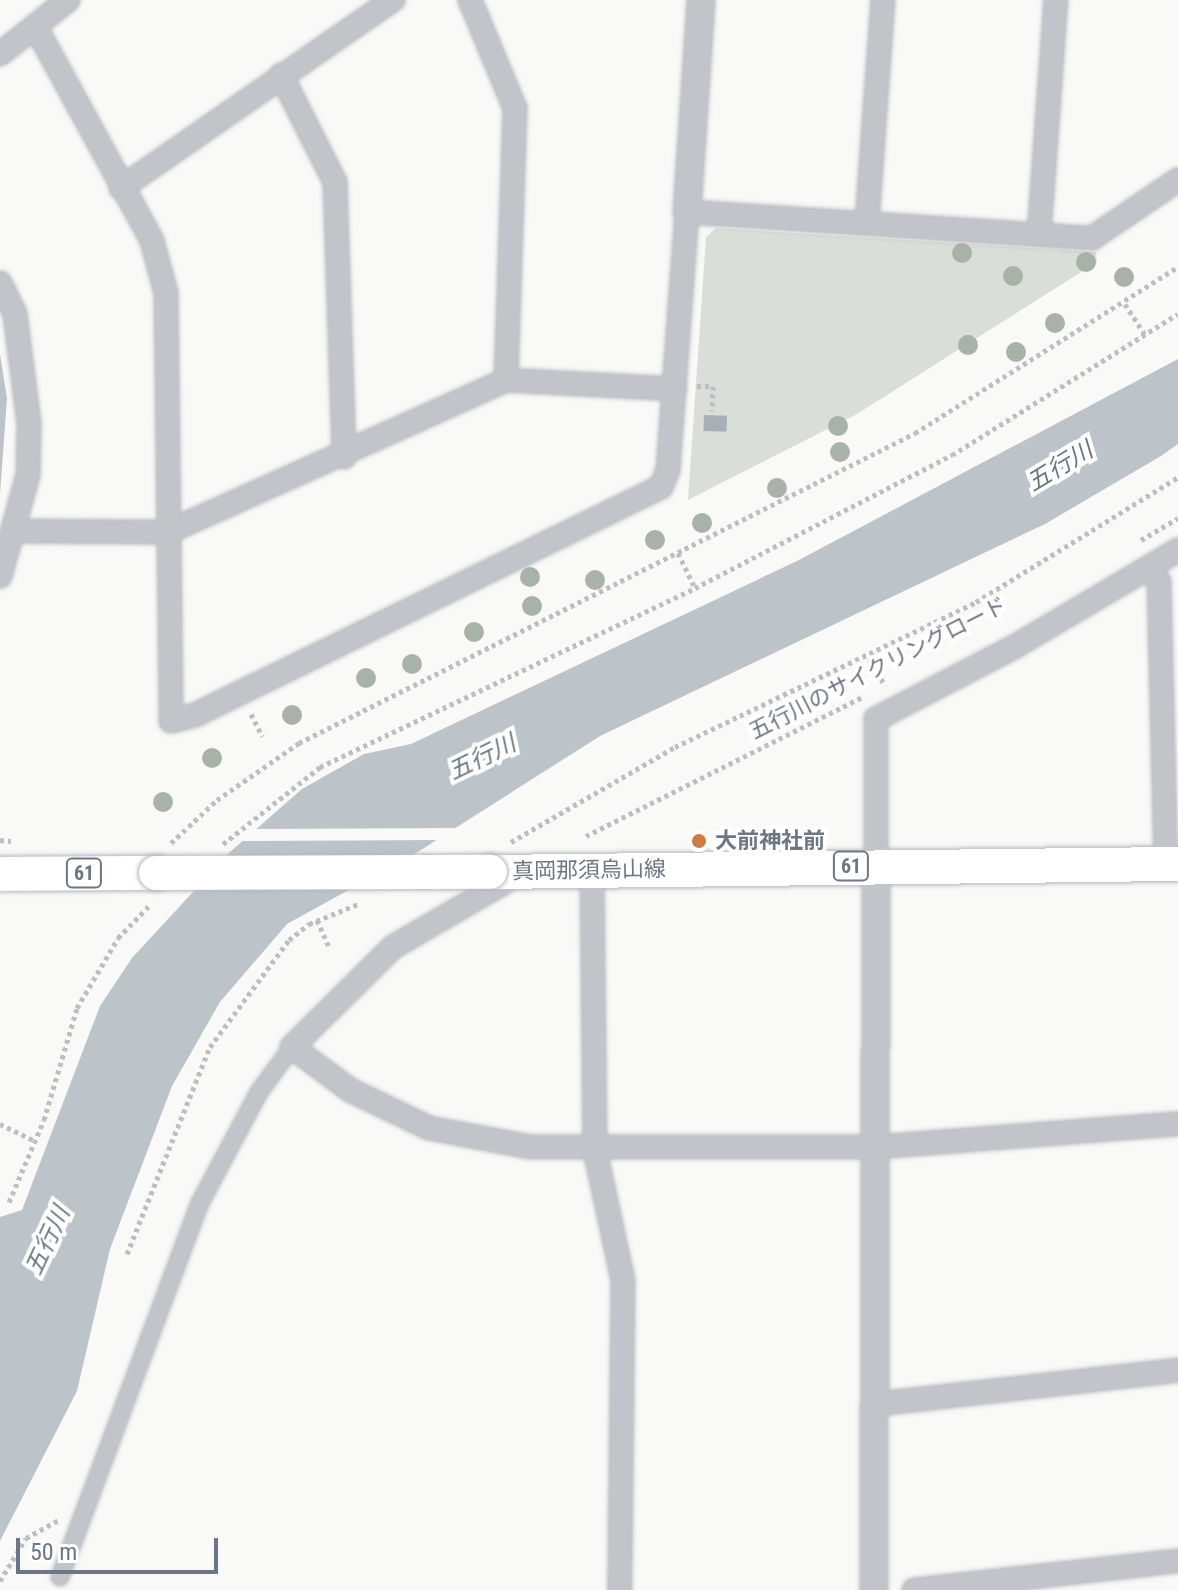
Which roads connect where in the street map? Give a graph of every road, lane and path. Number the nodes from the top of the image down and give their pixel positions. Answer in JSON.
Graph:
{"nodes":[{"id":1,"x":68,"y":0,"type":"edge"},
{"id":2,"x":393,"y":0,"type":"edge"},
{"id":3,"x":470,"y":0,"type":"edge"},
{"id":4,"x":701,"y":0,"type":"edge"},
{"id":5,"x":883,"y":0,"type":"edge"},
{"id":6,"x":1056,"y":0,"type":"edge"},
{"id":7,"x":35,"y":26,"type":"junction"},
{"id":8,"x":0,"y":54,"type":"edge"},
{"id":9,"x":281,"y":75,"type":"junction"},
{"id":10,"x":1178,"y":180,"type":"edge"},
{"id":11,"x":121,"y":188,"type":"junction"},
{"id":12,"x":687,"y":212,"type":"junction"},
{"id":13,"x":867,"y":222,"type":"junction"},
{"id":14,"x":1039,"y":235,"type":"junction"},
{"id":15,"x":1178,"y":267,"type":"edge"},
{"id":16,"x":0,"y":283,"type":"edge"},
{"id":17,"x":1125,"y":304,"type":"junction"},
{"id":18,"x":1178,"y":314,"type":"edge"},
{"id":19,"x":1146,"y":336,"type":"junction"},
{"id":20,"x":506,"y":380,"type":"junction"},
{"id":21,"x":685,"y":387,"type":"junction"},
{"id":22,"x":712,"y":411,"type":"dead end"},
{"id":23,"x":344,"y":457,"type":"junction"},
{"id":24,"x":1178,"y":477,"type":"edge"},
{"id":25,"x":1178,"y":518,"type":"edge"},
{"id":26,"x":14,"y":531,"type":"junction"},
{"id":27,"x":168,"y":532,"type":"junction"},
{"id":28,"x":1134,"y":545,"type":"dead end"},
{"id":29,"x":1178,"y":550,"type":"edge"},
{"id":30,"x":678,"y":552,"type":"junction"},
{"id":31,"x":1150,"y":570,"type":"junction"},
{"id":32,"x":0,"y":576,"type":"edge"},
{"id":33,"x":695,"y":588,"type":"junction"},
{"id":34,"x":869,"y":658,"type":"junction"},
{"id":35,"x":898,"y":679,"type":"dead end"},
{"id":36,"x":885,"y":686,"type":"junction"},
{"id":37,"x":1170,"y":694,"type":"edge"},
{"id":38,"x":247,"y":706,"type":"dead end"},
{"id":39,"x":262,"y":736,"type":"dead end"},
{"id":40,"x":586,"y":836,"type":"dead end"},
{"id":41,"x":220,"y":847,"type":"dead end"},
{"id":42,"x":494,"y":861,"type":"junction"},
{"id":43,"x":1172,"y":864,"type":"edge"},
{"id":44,"x":876,"y":866,"type":"junction"},
{"id":45,"x":592,"y":869,"type":"junction"},
{"id":46,"x":524,"y":872,"type":"junction"},
{"id":47,"x":0,"y":874,"type":"edge"},
{"id":48,"x":151,"y":881,"type":"junction"},
{"id":49,"x":369,"y":901,"type":"dead end"},
{"id":50,"x":317,"y":920,"type":"junction"},
{"id":51,"x":329,"y":947,"type":"dead end"},
{"id":52,"x":292,"y":1047,"type":"junction"},
{"id":53,"x":0,"y":1124,"type":"edge"},
{"id":54,"x":1178,"y":1124,"type":"edge"},
{"id":55,"x":35,"y":1141,"type":"junction"},
{"id":56,"x":876,"y":1147,"type":"junction"},
{"id":57,"x":595,"y":1150,"type":"junction"},
{"id":58,"x":9,"y":1202,"type":"dead end"},
{"id":59,"x":127,"y":1254,"type":"dead end"},
{"id":60,"x":1178,"y":1370,"type":"edge"},
{"id":61,"x":877,"y":1404,"type":"junction"},
{"id":62,"x":89,"y":1505,"type":"junction"},
{"id":63,"x":1178,"y":1561,"type":"edge"},
{"id":64,"x":60,"y":1577,"type":"dead end"},
{"id":65,"x":0,"y":1581,"type":"edge"},
{"id":66,"x":620,"y":1590,"type":"edge"},
{"id":67,"x":874,"y":1590,"type":"edge"},
{"id":68,"x":914,"y":1590,"type":"edge"}],
"edges":[{"from":1,"to":7,"type":"street"},
{"from":2,"to":9,"type":"street"},
{"from":3,"to":20,"type":"street"},
{"from":4,"to":12,"type":"street"},
{"from":5,"to":13,"type":"street"},
{"from":6,"to":14,"type":"street"},
{"from":7,"to":8,"type":"street"},
{"from":7,"to":11,"type":"street"},
{"from":9,"to":11,"type":"street"},
{"from":9,"to":23,"type":"street"},
{"from":10,"to":14,"type":"street"},
{"from":11,"to":27,"type":"street"},
{"from":12,"to":13,"type":"street"},
{"from":12,"to":21,"type":"street"},
{"from":13,"to":14,"type":"street"},
{"from":15,"to":17,"type":"path"},
{"from":16,"to":26,"type":"street"},
{"from":17,"to":19,"type":"path"},
{"from":17,"to":30,"type":"path"},
{"from":18,"to":19,"type":"path"},
{"from":19,"to":33,"type":"path"},
{"from":20,"to":21,"type":"street"},
{"from":20,"to":23,"type":"street"},
{"from":21,"to":22,"type":"path"},
{"from":21,"to":27,"type":"street"},
{"from":23,"to":27,"type":"street"},
{"from":24,"to":34,"type":"path"},
{"from":25,"to":28,"type":"path"},
{"from":26,"to":27,"type":"street"},
{"from":26,"to":32,"type":"street"},
{"from":29,"to":31,"type":"street"},
{"from":30,"to":33,"type":"path"},
{"from":30,"to":48,"type":"path"},
{"from":31,"to":37,"type":"street"},
{"from":31,"to":44,"type":"street"},
{"from":33,"to":41,"type":"path"},
{"from":34,"to":36,"type":"path"},
{"from":34,"to":42,"type":"path"},
{"from":35,"to":36,"type":"path","name":"五行川のサイクリングロード"},
{"from":36,"to":40,"type":"path","name":"五行川のサイクリングロード"},
{"from":37,"to":43,"type":"street"},
{"from":38,"to":39,"type":"path"},
{"from":42,"to":46,"type":"main road","name":"真岡那須烏山線","number":"61"},
{"from":42,"to":48,"type":"main road","name":"真岡那須烏山線","number":"61","bridge":true},
{"from":43,"to":44,"type":"main road","name":"真岡那須烏山線","number":"61"},
{"from":44,"to":45,"type":"main road","name":"真岡那須烏山線","number":"61"},
{"from":44,"to":56,"type":"street"},
{"from":45,"to":46,"type":"main road","name":"真岡那須烏山線","number":"61"},
{"from":45,"to":57,"type":"street"},
{"from":46,"to":52,"type":"street"},
{"from":47,"to":48,"type":"main road","name":"真岡那須烏山線","number":"61"},
{"from":48,"to":55,"type":"path"},
{"from":49,"to":50,"type":"path"},
{"from":50,"to":51,"type":"path"},
{"from":50,"to":59,"type":"path"},
{"from":52,"to":57,"type":"street"},
{"from":52,"to":62,"type":"street"},
{"from":53,"to":55,"type":"path"},
{"from":54,"to":56,"type":"street"},
{"from":55,"to":58,"type":"path"},
{"from":56,"to":57,"type":"street"},
{"from":56,"to":61,"type":"street"},
{"from":57,"to":66,"type":"street"},
{"from":60,"to":61,"type":"street"},
{"from":61,"to":67,"type":"street"},
{"from":62,"to":64,"type":"street"},
{"from":62,"to":65,"type":"path"},
{"from":63,"to":68,"type":"street"}]}
